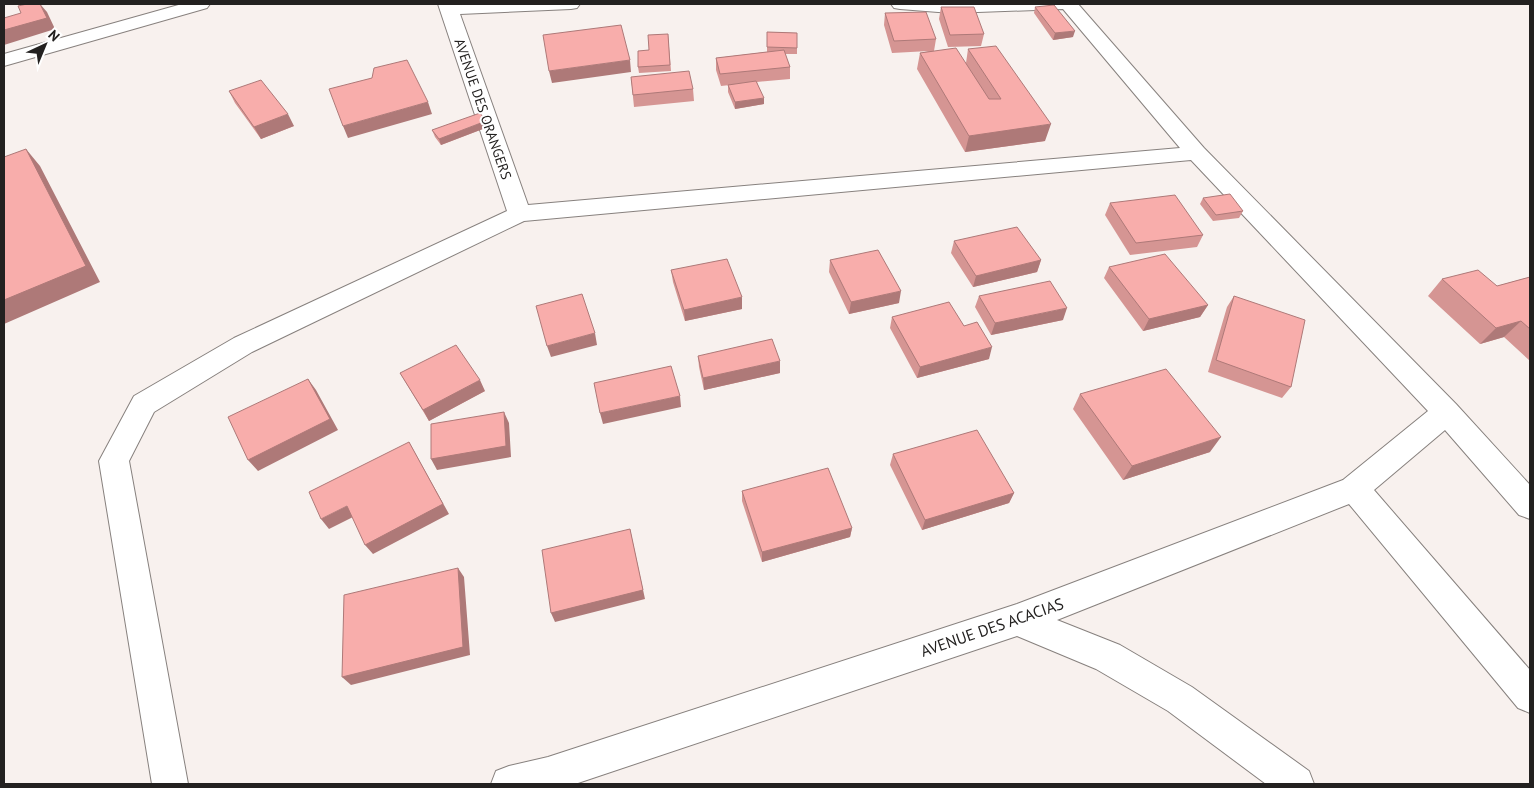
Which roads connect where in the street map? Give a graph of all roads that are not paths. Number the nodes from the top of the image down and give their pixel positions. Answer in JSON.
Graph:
{"nodes":[{"id":1,"x":201,"y":4,"type":"edge"},
{"id":2,"x":571,"y":4,"type":"edge"},
{"id":3,"x":900,"y":4,"type":"edge"},
{"id":4,"x":1066,"y":4,"type":"edge"},
{"id":5,"x":448,"y":6,"type":"edge"},
{"id":6,"x":4,"y":60,"type":"edge"},
{"id":7,"x":1196,"y":153,"type":"junction"},
{"id":8,"x":520,"y":214,"type":"junction"},
{"id":9,"x":1446,"y":412,"type":"junction"},
{"id":10,"x":1354,"y":489,"type":"junction"},
{"id":11,"x":1530,"y":506,"type":"edge"},
{"id":12,"x":1017,"y":620,"type":"junction"},
{"id":13,"x":1530,"y":696,"type":"edge"},
{"id":14,"x":547,"y":779,"type":"edge"},
{"id":15,"x":170,"y":784,"type":"edge"},
{"id":16,"x":509,"y":784,"type":"edge"},
{"id":17,"x":1296,"y":784,"type":"edge"}],
"edges":[{"from":1,"to":6,"type":"street"},
{"from":2,"to":5,"type":"street"},
{"from":3,"to":4,"type":"street"},
{"from":4,"to":7,"type":"street"},
{"from":5,"to":8,"type":"street","name":"AVENUE DES ORANGERS"},
{"from":7,"to":8,"type":"street"},
{"from":7,"to":9,"type":"street"},
{"from":8,"to":15,"type":"street"},
{"from":9,"to":10,"type":"street","name":"AVENUE DES ACACIAS"},
{"from":9,"to":11,"type":"street"},
{"from":10,"to":12,"type":"street","name":"AVENUE DES ACACIAS"},
{"from":10,"to":13,"type":"street"},
{"from":12,"to":14,"type":"street","name":"AVENUE DES ACACIAS"},
{"from":12,"to":17,"type":"street"},
{"from":14,"to":16,"type":"street","name":"AVENUE DES ACACIAS"}]}
